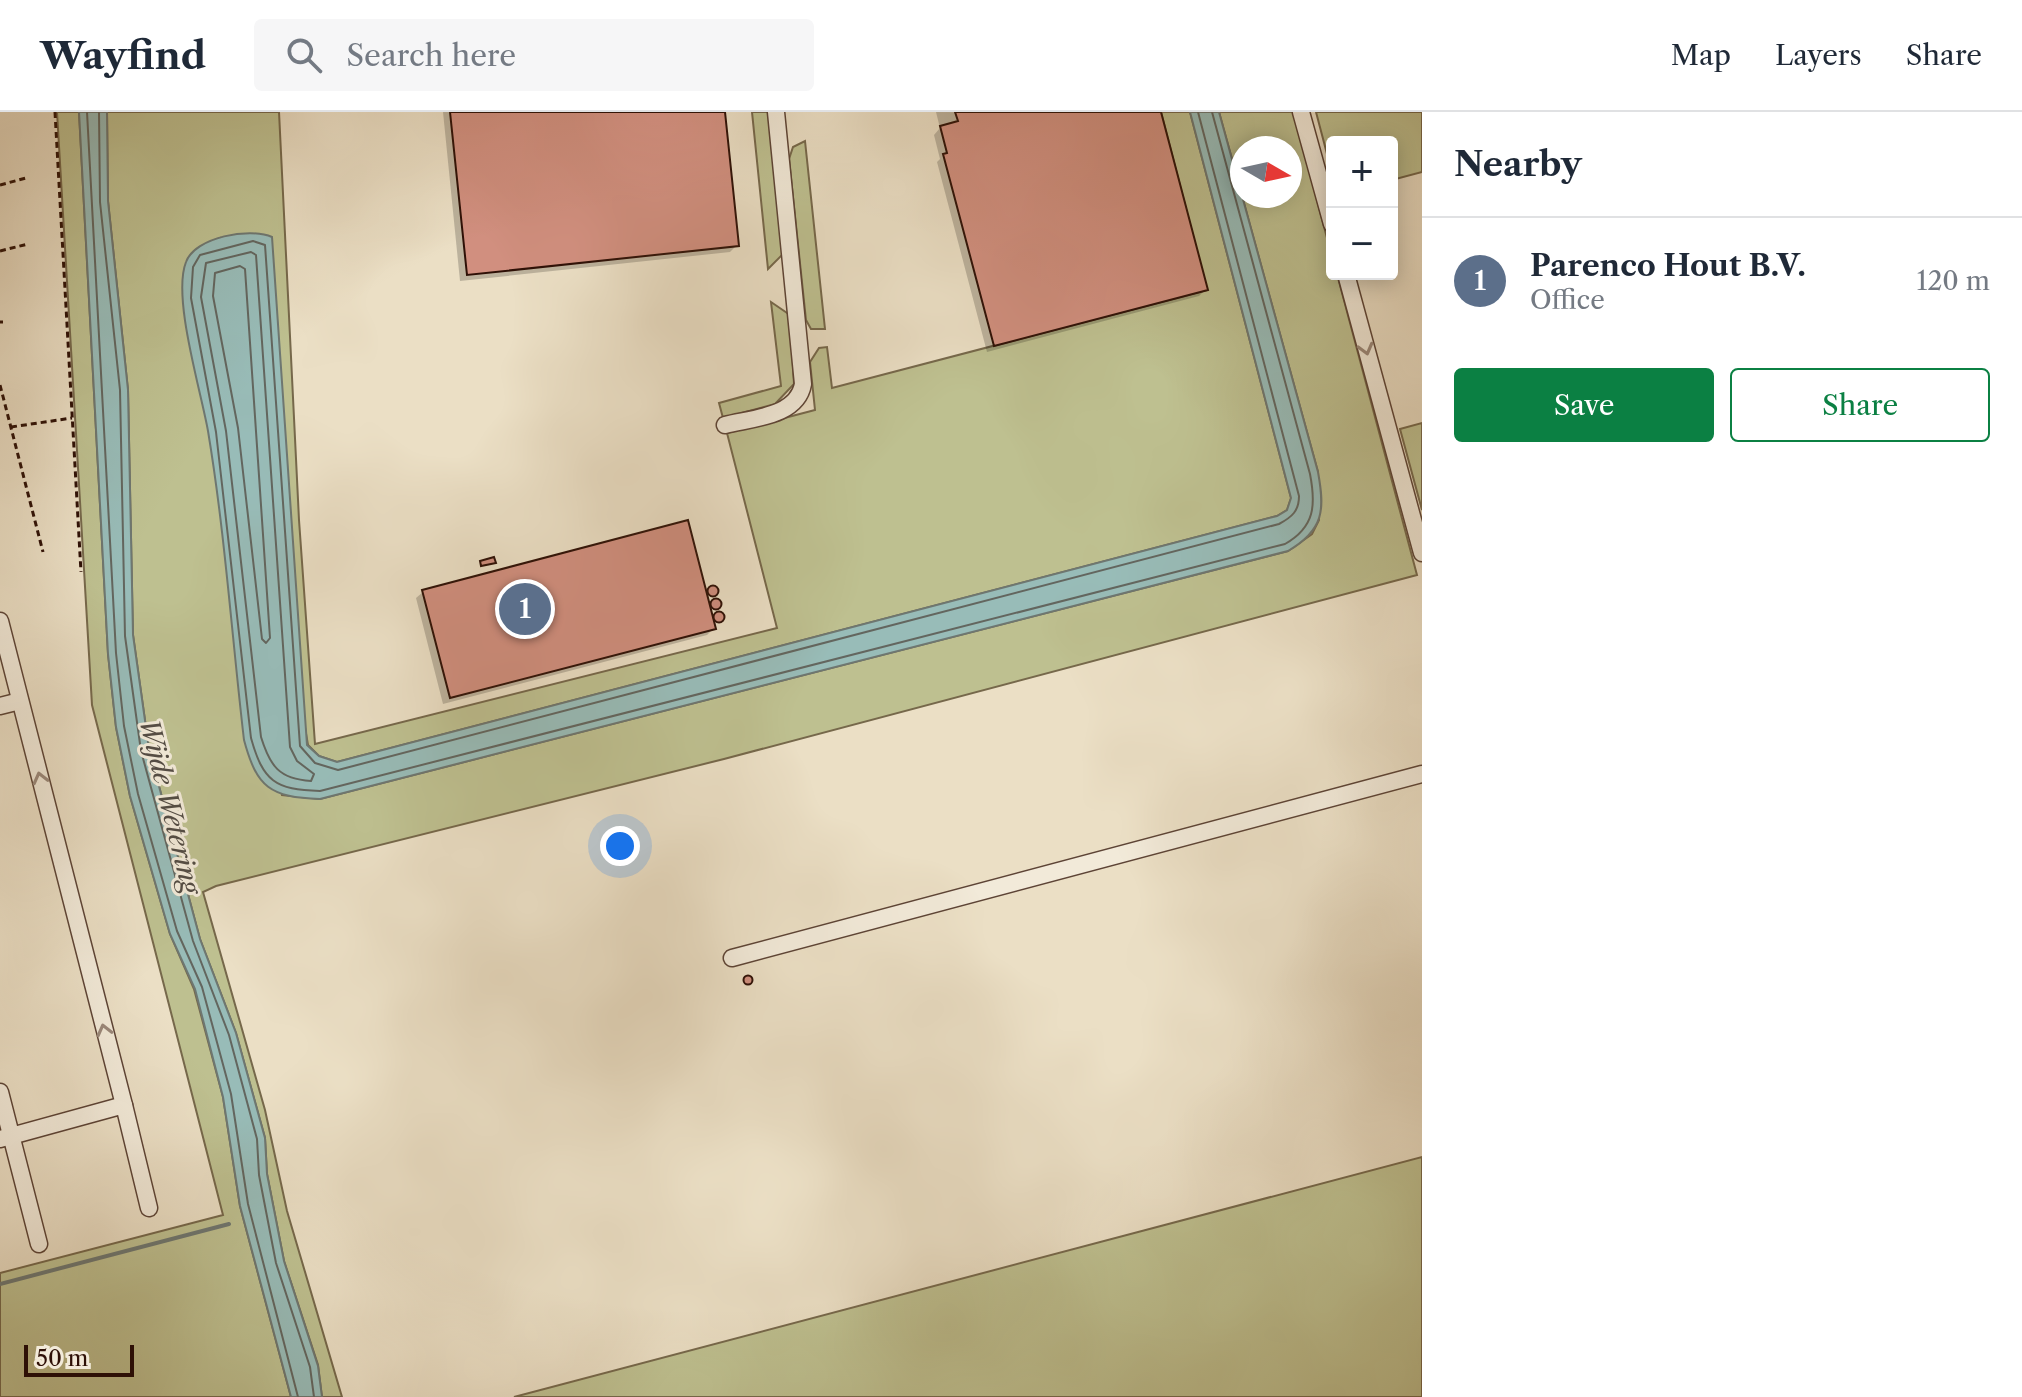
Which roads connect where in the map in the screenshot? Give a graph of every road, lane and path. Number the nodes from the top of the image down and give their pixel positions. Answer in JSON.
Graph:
{"nodes":[{"id":1,"x":55,"y":112,"type":"edge"},
{"id":2,"x":776,"y":112,"type":"edge"},
{"id":3,"x":1301,"y":112,"type":"edge"},
{"id":4,"x":26,"y":178,"type":"dead end"},
{"id":5,"x":0,"y":185,"type":"edge"},
{"id":6,"x":1328,"y":208,"type":"edge"},
{"id":7,"x":28,"y":244,"type":"dead end"},
{"id":8,"x":0,"y":251,"type":"edge"},
{"id":9,"x":1348,"y":280,"type":"edge"},
{"id":10,"x":0,"y":385,"type":"edge"},
{"id":11,"x":72,"y":418,"type":"junction"},
{"id":12,"x":725,"y":425,"type":"dead end"},
{"id":13,"x":11,"y":427,"type":"junction"},
{"id":14,"x":43,"y":552,"type":"dead end"},
{"id":15,"x":1422,"y":553,"type":"edge"},
{"id":16,"x":81,"y":572,"type":"dead end"},
{"id":17,"x":0,"y":621,"type":"edge"},
{"id":18,"x":20,"y":701,"type":"junction"},
{"id":19,"x":0,"y":706,"type":"edge"},
{"id":20,"x":1422,"y":774,"type":"edge"},
{"id":21,"x":732,"y":958,"type":"dead end"},
{"id":22,"x":0,"y":1092,"type":"edge"},
{"id":23,"x":124,"y":1105,"type":"junction"},
{"id":24,"x":6,"y":1137,"type":"edge"},
{"id":25,"x":149,"y":1208,"type":"dead end"},
{"id":26,"x":39,"y":1244,"type":"dead end"}],
"edges":[{"from":1,"to":11,"type":"path"},
{"from":2,"to":12,"type":"street"},
{"from":3,"to":6,"type":"street"},
{"from":4,"to":5,"type":"path"},
{"from":7,"to":8,"type":"path"},
{"from":9,"to":15,"type":"street","one_way":true},
{"from":10,"to":13,"type":"path"},
{"from":11,"to":13,"type":"path"},
{"from":11,"to":16,"type":"path"},
{"from":13,"to":14,"type":"path"},
{"from":17,"to":18,"type":"street"},
{"from":18,"to":19,"type":"street"},
{"from":23,"to":18,"type":"street","one_way":true},
{"from":20,"to":21,"type":"street"},
{"from":22,"to":24,"type":"street"},
{"from":23,"to":24,"type":"street"},
{"from":23,"to":25,"type":"street"},
{"from":24,"to":26,"type":"street"}]}
